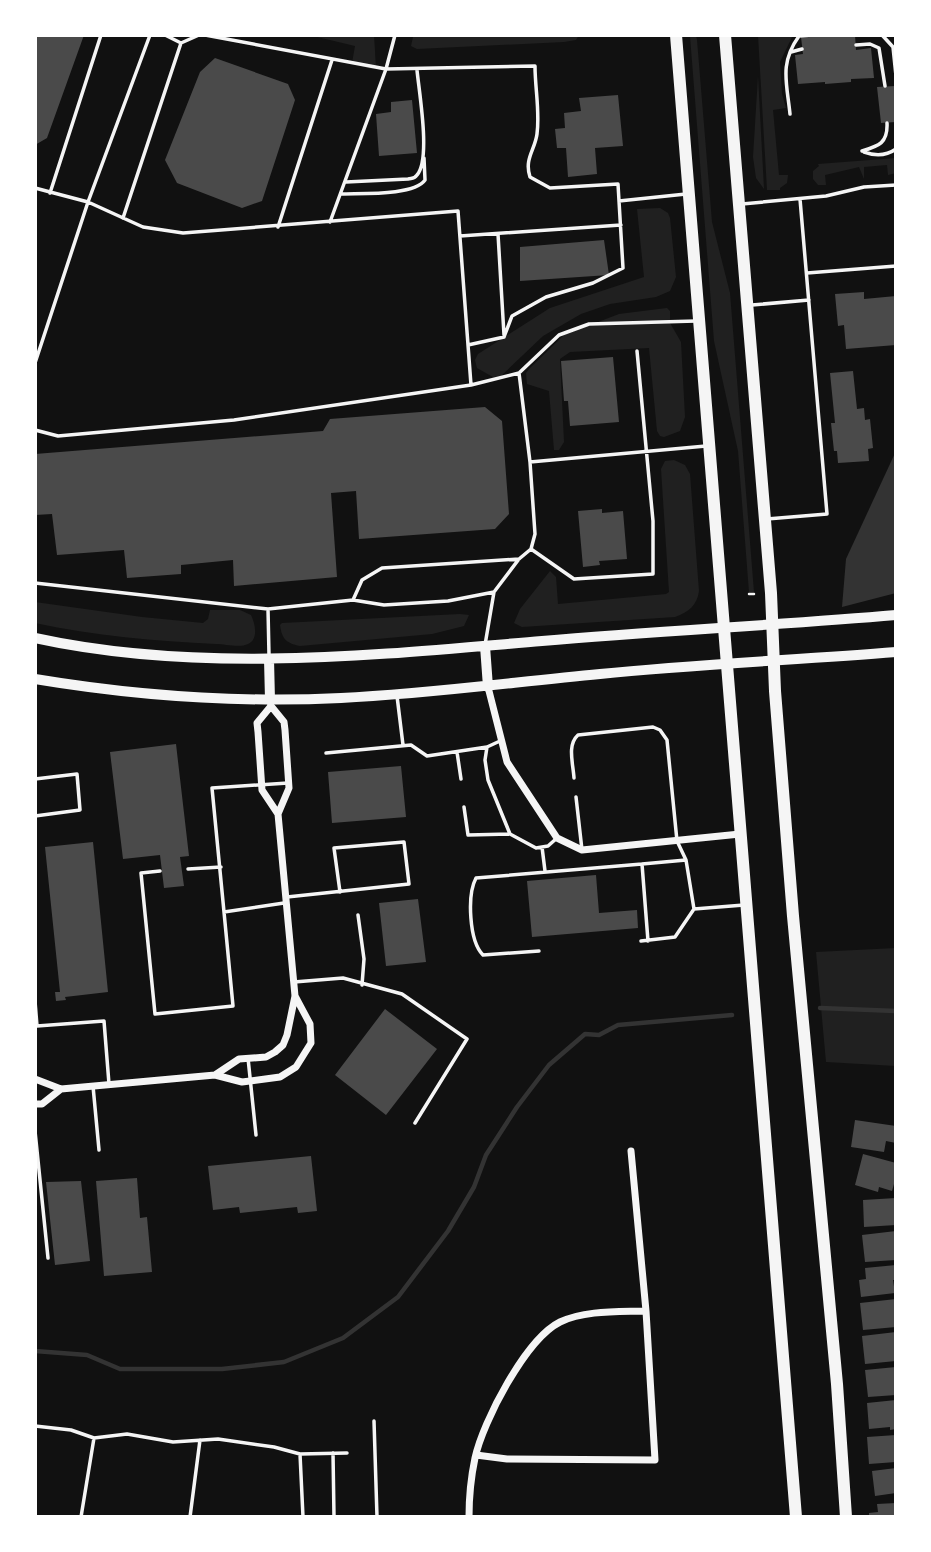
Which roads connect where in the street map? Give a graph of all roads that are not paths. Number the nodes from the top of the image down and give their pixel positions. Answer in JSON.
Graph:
{"nodes":[{"id":1,"x":102,"y":35,"type":"edge"},
{"id":2,"x":150,"y":35,"type":"edge"},
{"id":3,"x":165,"y":35,"type":"edge"},
{"id":4,"x":200,"y":35,"type":"edge"},
{"id":5,"x":205,"y":35,"type":"edge"},
{"id":6,"x":395,"y":35,"type":"edge"},
{"id":7,"x":676,"y":35,"type":"edge"},
{"id":8,"x":725,"y":35,"type":"edge"},
{"id":9,"x":812,"y":35,"type":"edge"},
{"id":10,"x":882,"y":35,"type":"edge"},
{"id":11,"x":181,"y":43,"type":"junction"},
{"id":12,"x":856,"y":45,"type":"dead end"},
{"id":13,"x":802,"y":49,"type":"dead end"},
{"id":14,"x":790,"y":52,"type":"junction"},
{"id":15,"x":332,"y":60,"type":"junction"},
{"id":16,"x":386,"y":69,"type":"junction"},
{"id":17,"x":417,"y":70,"type":"junction"},
{"id":18,"x":896,"y":76,"type":"edge"},
{"id":19,"x":885,"y":86,"type":"dead end"},
{"id":20,"x":790,"y":114,"type":"dead end"},
{"id":21,"x":887,"y":123,"type":"dead end"},
{"id":22,"x":896,"y":149,"type":"edge"},
{"id":23,"x":424,"y":154,"type":"junction"},
{"id":24,"x":345,"y":182,"type":"junction"},
{"id":25,"x":896,"y":185,"type":"edge"},
{"id":26,"x":35,"y":188,"type":"edge"},
{"id":27,"x":50,"y":192,"type":"junction"},
{"id":28,"x":688,"y":193,"type":"junction"},
{"id":29,"x":341,"y":194,"type":"junction"},
{"id":30,"x":800,"y":199,"type":"junction"},
{"id":31,"x":619,"y":201,"type":"junction"},
{"id":32,"x":88,"y":202,"type":"junction"},
{"id":33,"x":739,"y":204,"type":"junction"},
{"id":34,"x":123,"y":218,"type":"junction"},
{"id":35,"x":330,"y":222,"type":"junction"},
{"id":36,"x":621,"y":225,"type":"junction"},
{"id":37,"x":278,"y":227,"type":"junction"},
{"id":38,"x":498,"y":234,"type":"junction"},
{"id":39,"x":460,"y":236,"type":"junction"},
{"id":40,"x":896,"y":266,"type":"edge"},
{"id":41,"x":807,"y":273,"type":"junction"},
{"id":42,"x":809,"y":300,"type":"junction"},
{"id":43,"x":747,"y":305,"type":"junction"},
{"id":44,"x":699,"y":321,"type":"junction"},
{"id":45,"x":504,"y":337,"type":"junction"},
{"id":46,"x":468,"y":345,"type":"junction"},
{"id":47,"x":637,"y":351,"type":"dead end"},
{"id":48,"x":35,"y":363,"type":"edge"},
{"id":49,"x":519,"y":373,"type":"junction"},
{"id":50,"x":471,"y":386,"type":"junction"},
{"id":51,"x":35,"y":430,"type":"edge"},
{"id":52,"x":709,"y":446,"type":"junction"},
{"id":53,"x":645,"y":451,"type":"junction"},
{"id":54,"x":530,"y":462,"type":"junction"},
{"id":55,"x":765,"y":520,"type":"junction"},
{"id":56,"x":531,"y":549,"type":"junction"},
{"id":57,"x":519,"y":559,"type":"junction"},
{"id":58,"x":35,"y":583,"type":"edge"},
{"id":59,"x":494,"y":592,"type":"junction"},
{"id":60,"x":353,"y":600,"type":"junction"},
{"id":61,"x":268,"y":609,"type":"junction"},
{"id":62,"x":896,"y":615,"type":"edge"},
{"id":63,"x":772,"y":625,"type":"junction"},
{"id":64,"x":723,"y":628,"type":"junction"},
{"id":65,"x":35,"y":638,"type":"edge"},
{"id":66,"x":485,"y":646,"type":"junction"},
{"id":67,"x":896,"y":652,"type":"edge"},
{"id":68,"x":269,"y":659,"type":"junction"},
{"id":69,"x":774,"y":661,"type":"junction"},
{"id":70,"x":726,"y":664,"type":"junction"},
{"id":71,"x":35,"y":679,"type":"edge"},
{"id":72,"x":488,"y":687,"type":"junction"},
{"id":73,"x":397,"y":694,"type":"junction"},
{"id":74,"x":270,"y":703,"type":"junction"},
{"id":75,"x":502,"y":740,"type":"junction"},
{"id":76,"x":403,"y":745,"type":"junction"},
{"id":77,"x":487,"y":747,"type":"junction"},
{"id":78,"x":457,"y":752,"type":"junction"},
{"id":79,"x":326,"y":753,"type":"dead end"},
{"id":80,"x":574,"y":778,"type":"dead end"},
{"id":81,"x":35,"y":779,"type":"edge"},
{"id":82,"x":461,"y":779,"type":"dead end"},
{"id":83,"x":288,"y":783,"type":"junction"},
{"id":84,"x":261,"y":785,"type":"junction"},
{"id":85,"x":576,"y":797,"type":"dead end"},
{"id":86,"x":464,"y":807,"type":"dead end"},
{"id":87,"x":278,"y":814,"type":"junction"},
{"id":88,"x":35,"y":816,"type":"edge"},
{"id":89,"x":510,"y":834,"type":"junction"},
{"id":90,"x":740,"y":834,"type":"junction"},
{"id":91,"x":557,"y":838,"type":"junction"},
{"id":92,"x":677,"y":841,"type":"junction"},
{"id":93,"x":542,"y":847,"type":"junction"},
{"id":94,"x":582,"y":850,"type":"junction"},
{"id":95,"x":686,"y":860,"type":"junction"},
{"id":96,"x":642,"y":864,"type":"junction"},
{"id":97,"x":221,"y":867,"type":"junction"},
{"id":98,"x":188,"y":869,"type":"dead end"},
{"id":99,"x":160,"y":871,"type":"dead end"},
{"id":100,"x":545,"y":871,"type":"junction"},
{"id":101,"x":340,"y":892,"type":"junction"},
{"id":102,"x":286,"y":900,"type":"junction"},
{"id":103,"x":746,"y":904,"type":"junction"},
{"id":104,"x":694,"y":909,"type":"junction"},
{"id":105,"x":224,"y":912,"type":"junction"},
{"id":106,"x":358,"y":915,"type":"dead end"},
{"id":107,"x":641,"y":941,"type":"dead end"},
{"id":108,"x":648,"y":941,"type":"junction"},
{"id":109,"x":539,"y":951,"type":"dead end"},
{"id":110,"x":294,"y":982,"type":"junction"},
{"id":111,"x":362,"y":985,"type":"junction"},
{"id":112,"x":295,"y":996,"type":"junction"},
{"id":113,"x":35,"y":1001,"type":"edge"},
{"id":114,"x":248,"y":1058,"type":"junction"},
{"id":115,"x":215,"y":1074,"type":"junction"},
{"id":116,"x":35,"y":1079,"type":"edge"},
{"id":117,"x":250,"y":1081,"type":"junction"},
{"id":118,"x":109,"y":1085,"type":"junction"},
{"id":119,"x":93,"y":1086,"type":"junction"},
{"id":120,"x":61,"y":1089,"type":"junction"},
{"id":121,"x":35,"y":1104,"type":"edge"},
{"id":122,"x":415,"y":1124,"type":"dead end"},
{"id":123,"x":35,"y":1131,"type":"edge"},
{"id":124,"x":256,"y":1135,"type":"dead end"},
{"id":125,"x":99,"y":1150,"type":"dead end"},
{"id":126,"x":631,"y":1151,"type":"dead end"},
{"id":127,"x":48,"y":1258,"type":"dead end"},
{"id":128,"x":646,"y":1311,"type":"junction"},
{"id":129,"x":374,"y":1420,"type":"dead end"},
{"id":130,"x":35,"y":1426,"type":"edge"},
{"id":131,"x":94,"y":1438,"type":"junction"},
{"id":132,"x":200,"y":1440,"type":"junction"},
{"id":133,"x":332,"y":1453,"type":"junction"},
{"id":134,"x":347,"y":1453,"type":"dead end"},
{"id":135,"x":300,"y":1454,"type":"junction"},
{"id":136,"x":476,"y":1455,"type":"junction"},
{"id":137,"x":81,"y":1517,"type":"edge"},
{"id":138,"x":190,"y":1517,"type":"edge"},
{"id":139,"x":303,"y":1517,"type":"edge"},
{"id":140,"x":328,"y":1517,"type":"edge"},
{"id":141,"x":377,"y":1517,"type":"edge"},
{"id":142,"x":469,"y":1517,"type":"edge"},
{"id":143,"x":796,"y":1517,"type":"edge"},
{"id":144,"x":846,"y":1517,"type":"edge"}],
"edges":[{"from":1,"to":27,"type":"lane"},
{"from":2,"to":32,"type":"lane"},
{"from":3,"to":11,"type":"lane"},
{"from":4,"to":11,"type":"lane"},
{"from":5,"to":15,"type":"lane"},
{"from":6,"to":16,"type":"lane"},
{"from":7,"to":28,"type":"main road"},
{"from":8,"to":33,"type":"main road"},
{"from":9,"to":14,"type":"lane"},
{"from":10,"to":18,"type":"lane"},
{"from":11,"to":34,"type":"lane"},
{"from":12,"to":19,"type":"lane"},
{"from":13,"to":14,"type":"lane"},
{"from":14,"to":20,"type":"lane"},
{"from":15,"to":16,"type":"lane"},
{"from":15,"to":37,"type":"lane"},
{"from":16,"to":17,"type":"lane"},
{"from":16,"to":24,"type":"lane"},
{"from":17,"to":23,"type":"lane"},
{"from":17,"to":31,"type":"lane"},
{"from":21,"to":22,"type":"lane"},
{"from":23,"to":24,"type":"lane"},
{"from":23,"to":29,"type":"lane"},
{"from":24,"to":29,"type":"lane"},
{"from":25,"to":30,"type":"lane"},
{"from":26,"to":27,"type":"lane"},
{"from":27,"to":32,"type":"lane"},
{"from":28,"to":31,"type":"lane"},
{"from":28,"to":44,"type":"main road"},
{"from":29,"to":35,"type":"lane"},
{"from":30,"to":33,"type":"lane"},
{"from":30,"to":41,"type":"lane"},
{"from":31,"to":36,"type":"lane"},
{"from":32,"to":34,"type":"lane"},
{"from":32,"to":48,"type":"lane"},
{"from":33,"to":43,"type":"main road"},
{"from":34,"to":37,"type":"lane"},
{"from":35,"to":37,"type":"lane"},
{"from":35,"to":39,"type":"lane"},
{"from":36,"to":38,"type":"lane"},
{"from":36,"to":45,"type":"lane"},
{"from":38,"to":39,"type":"lane"},
{"from":38,"to":45,"type":"lane"},
{"from":39,"to":46,"type":"lane"},
{"from":40,"to":41,"type":"lane"},
{"from":41,"to":42,"type":"lane"},
{"from":42,"to":43,"type":"lane"},
{"from":42,"to":55,"type":"lane"},
{"from":43,"to":55,"type":"main road"},
{"from":44,"to":49,"type":"lane"},
{"from":44,"to":52,"type":"main road"},
{"from":45,"to":46,"type":"lane"},
{"from":46,"to":50,"type":"lane"},
{"from":47,"to":53,"type":"lane"},
{"from":49,"to":50,"type":"lane"},
{"from":49,"to":54,"type":"lane"},
{"from":50,"to":51,"type":"lane"},
{"from":52,"to":53,"type":"lane"},
{"from":52,"to":64,"type":"main road"},
{"from":53,"to":54,"type":"lane"},
{"from":53,"to":56,"type":"lane"},
{"from":54,"to":56,"type":"lane"},
{"from":55,"to":63,"type":"main road"},
{"from":56,"to":57,"type":"lane"},
{"from":57,"to":59,"type":"lane"},
{"from":57,"to":60,"type":"lane"},
{"from":58,"to":61,"type":"lane"},
{"from":59,"to":60,"type":"lane"},
{"from":59,"to":66,"type":"lane"},
{"from":60,"to":61,"type":"lane"},
{"from":61,"to":68,"type":"lane"},
{"from":62,"to":63,"type":"main road"},
{"from":63,"to":64,"type":"main road"},
{"from":63,"to":69,"type":"main road"},
{"from":64,"to":66,"type":"main road"},
{"from":64,"to":70,"type":"main road"},
{"from":65,"to":68,"type":"main road"},
{"from":66,"to":68,"type":"main road"},
{"from":66,"to":72,"type":"main road"},
{"from":67,"to":69,"type":"main road"},
{"from":68,"to":74,"type":"main road"},
{"from":69,"to":70,"type":"main road"},
{"from":69,"to":144,"type":"main road"},
{"from":70,"to":72,"type":"main road"},
{"from":70,"to":90,"type":"main road"},
{"from":71,"to":74,"type":"main road"},
{"from":72,"to":73,"type":"main road"},
{"from":72,"to":75,"type":"street"},
{"from":73,"to":74,"type":"main road"},
{"from":73,"to":76,"type":"lane"},
{"from":74,"to":83,"type":"street"},
{"from":74,"to":84,"type":"street"},
{"from":75,"to":77,"type":"lane"},
{"from":75,"to":91,"type":"street"},
{"from":76,"to":78,"type":"lane"},
{"from":76,"to":79,"type":"lane"},
{"from":77,"to":78,"type":"lane"},
{"from":77,"to":89,"type":"lane"},
{"from":78,"to":82,"type":"lane"},
{"from":80,"to":92,"type":"lane"},
{"from":81,"to":88,"type":"lane"},
{"from":83,"to":84,"type":"lane"},
{"from":83,"to":87,"type":"street"},
{"from":84,"to":87,"type":"street"},
{"from":84,"to":97,"type":"lane"},
{"from":85,"to":94,"type":"lane"},
{"from":86,"to":89,"type":"lane"},
{"from":87,"to":102,"type":"street"},
{"from":89,"to":93,"type":"lane"},
{"from":90,"to":92,"type":"street"},
{"from":90,"to":103,"type":"main road"},
{"from":91,"to":93,"type":"lane"},
{"from":91,"to":94,"type":"street"},
{"from":92,"to":94,"type":"street"},
{"from":92,"to":95,"type":"lane"},
{"from":93,"to":100,"type":"lane"},
{"from":95,"to":96,"type":"lane"},
{"from":95,"to":104,"type":"lane"},
{"from":96,"to":100,"type":"lane"},
{"from":96,"to":108,"type":"lane"},
{"from":97,"to":98,"type":"lane"},
{"from":97,"to":105,"type":"lane"},
{"from":99,"to":105,"type":"lane"},
{"from":100,"to":109,"type":"lane"},
{"from":101,"to":101,"type":"lane"},
{"from":101,"to":102,"type":"lane"},
{"from":102,"to":105,"type":"lane"},
{"from":102,"to":110,"type":"street"},
{"from":103,"to":104,"type":"lane"},
{"from":103,"to":143,"type":"main road"},
{"from":104,"to":108,"type":"lane"},
{"from":106,"to":111,"type":"lane"},
{"from":107,"to":108,"type":"lane"},
{"from":110,"to":111,"type":"lane"},
{"from":110,"to":112,"type":"street"},
{"from":111,"to":122,"type":"lane"},
{"from":112,"to":114,"type":"street"},
{"from":112,"to":117,"type":"street"},
{"from":113,"to":118,"type":"lane"},
{"from":114,"to":115,"type":"street"},
{"from":114,"to":117,"type":"lane"},
{"from":115,"to":117,"type":"street"},
{"from":115,"to":118,"type":"street"},
{"from":116,"to":120,"type":"street"},
{"from":117,"to":124,"type":"lane"},
{"from":118,"to":119,"type":"street"},
{"from":119,"to":120,"type":"street"},
{"from":119,"to":125,"type":"lane"},
{"from":120,"to":121,"type":"street"},
{"from":123,"to":127,"type":"lane"},
{"from":126,"to":128,"type":"street"},
{"from":128,"to":136,"type":"street"},
{"from":128,"to":136,"type":"street"},
{"from":129,"to":141,"type":"lane"},
{"from":130,"to":131,"type":"lane"},
{"from":131,"to":132,"type":"lane"},
{"from":131,"to":137,"type":"lane"},
{"from":132,"to":135,"type":"lane"},
{"from":132,"to":138,"type":"lane"},
{"from":133,"to":134,"type":"lane"},
{"from":133,"to":135,"type":"lane"},
{"from":133,"to":140,"type":"lane"},
{"from":135,"to":139,"type":"lane"},
{"from":136,"to":142,"type":"street"}]}
